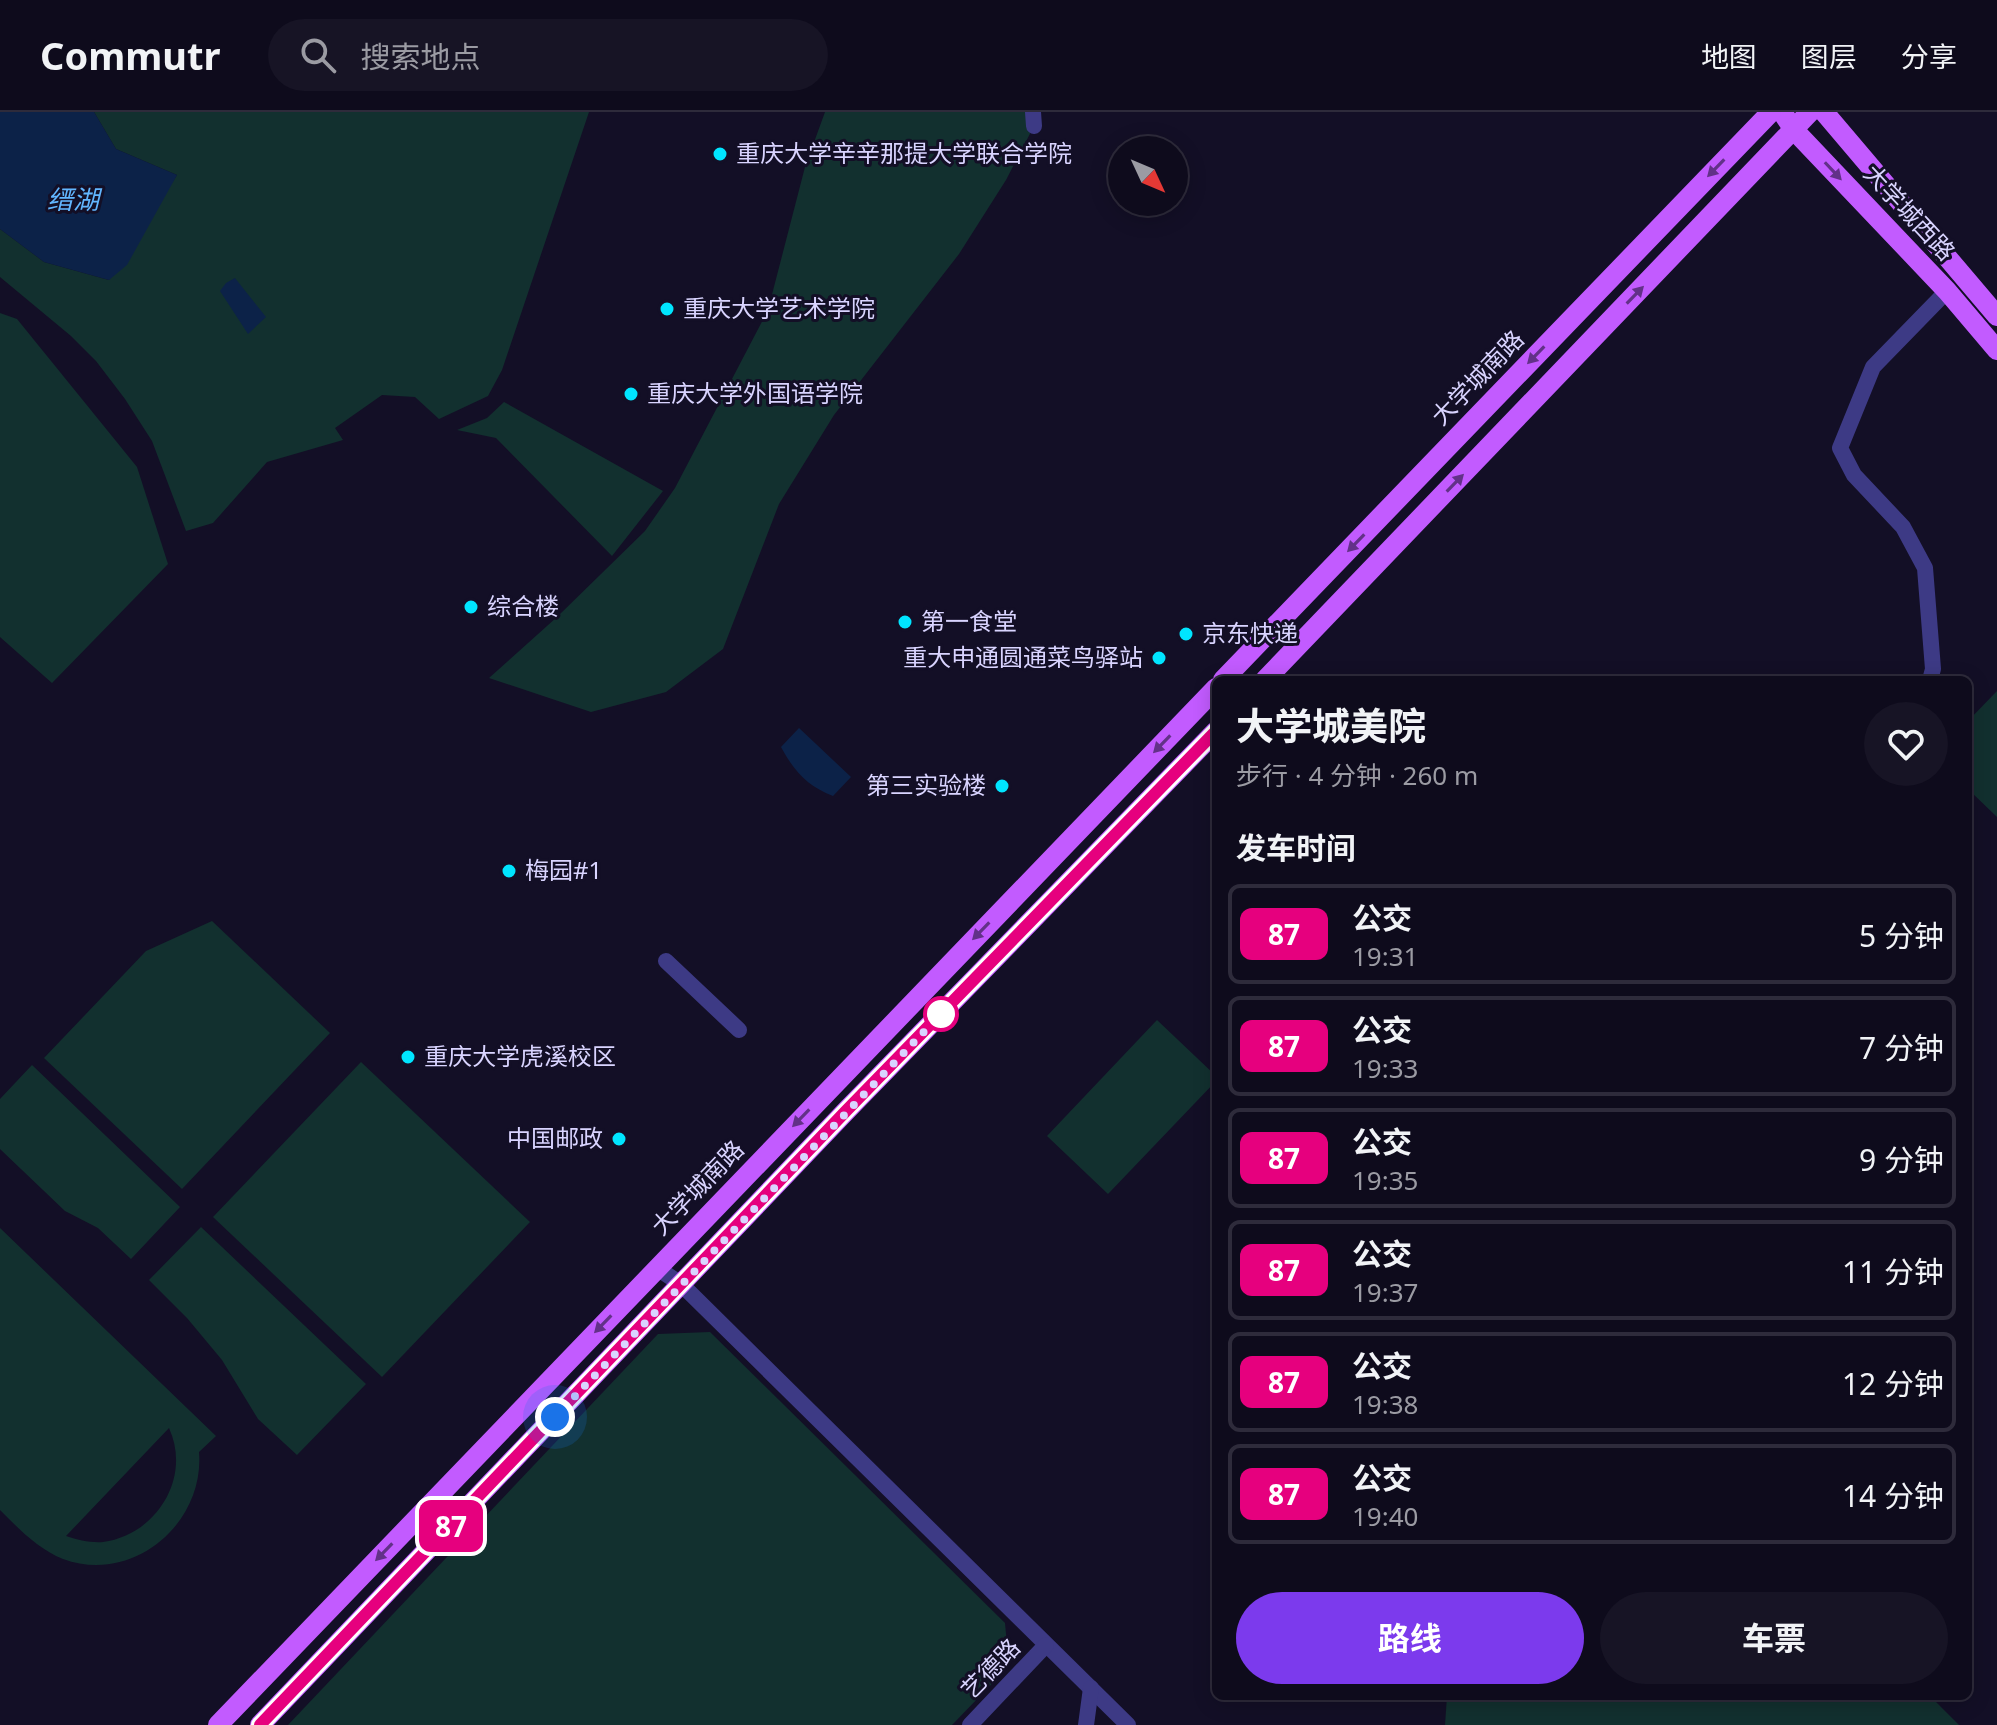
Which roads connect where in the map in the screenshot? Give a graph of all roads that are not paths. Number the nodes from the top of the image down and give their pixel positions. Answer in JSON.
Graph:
{"nodes":[{"id":1,"x":1771,"y":112,"type":"edge"},
{"id":2,"x":1782,"y":112,"type":"edge"},
{"id":3,"x":1810,"y":112,"type":"edge"},
{"id":4,"x":1824,"y":112,"type":"edge"},
{"id":5,"x":1794,"y":130,"type":"junction"},
{"id":6,"x":1947,"y":291,"type":"junction"},
{"id":7,"x":1997,"y":316,"type":"edge"},
{"id":8,"x":1997,"y":350,"type":"edge"},
{"id":9,"x":1227,"y":676,"type":"edge"},
{"id":10,"x":1269,"y":676,"type":"edge"},
{"id":11,"x":1931,"y":676,"type":"edge"},
{"id":12,"x":1212,"y":692,"type":"edge"},
{"id":13,"x":1212,"y":735,"type":"edge"},
{"id":14,"x":666,"y":961,"type":"dead end"},
{"id":15,"x":739,"y":1030,"type":"dead end"},
{"id":16,"x":657,"y":1268,"type":"junction"},
{"id":17,"x":681,"y":1284,"type":"junction"},
{"id":18,"x":1046,"y":1645,"type":"junction"},
{"id":19,"x":1091,"y":1688,"type":"junction"},
{"id":20,"x":218,"y":1725,"type":"edge"},
{"id":21,"x":260,"y":1725,"type":"edge"},
{"id":22,"x":970,"y":1725,"type":"edge"},
{"id":23,"x":1086,"y":1725,"type":"edge"},
{"id":24,"x":1128,"y":1725,"type":"edge"}],
"edges":[{"from":1,"to":9,"type":"main road","name":"大学城南路","one_way":true},
{"from":2,"to":5,"type":"main road","name":"大学城西路"},
{"from":3,"to":5,"type":"main road"},
{"from":4,"to":7,"type":"main road","name":"大学城西路"},
{"from":5,"to":6,"type":"main road","name":"大学城西路","one_way":true},
{"from":10,"to":5,"type":"main road","one_way":true},
{"from":6,"to":8,"type":"main road","name":"大学城西路"},
{"from":6,"to":11,"type":"street"},
{"from":12,"to":16,"type":"main road","name":"大学城南路","one_way":true},
{"from":13,"to":17,"type":"main road"},
{"from":14,"to":15,"type":"street"},
{"from":16,"to":17,"type":"street"},
{"from":16,"to":20,"type":"main road","name":"大学城南路","one_way":true},
{"from":17,"to":18,"type":"street"},
{"from":17,"to":21,"type":"main road"},
{"from":18,"to":19,"type":"street"},
{"from":18,"to":22,"type":"street","name":"艺德路"},
{"from":19,"to":23,"type":"street"},
{"from":19,"to":24,"type":"street"}]}
